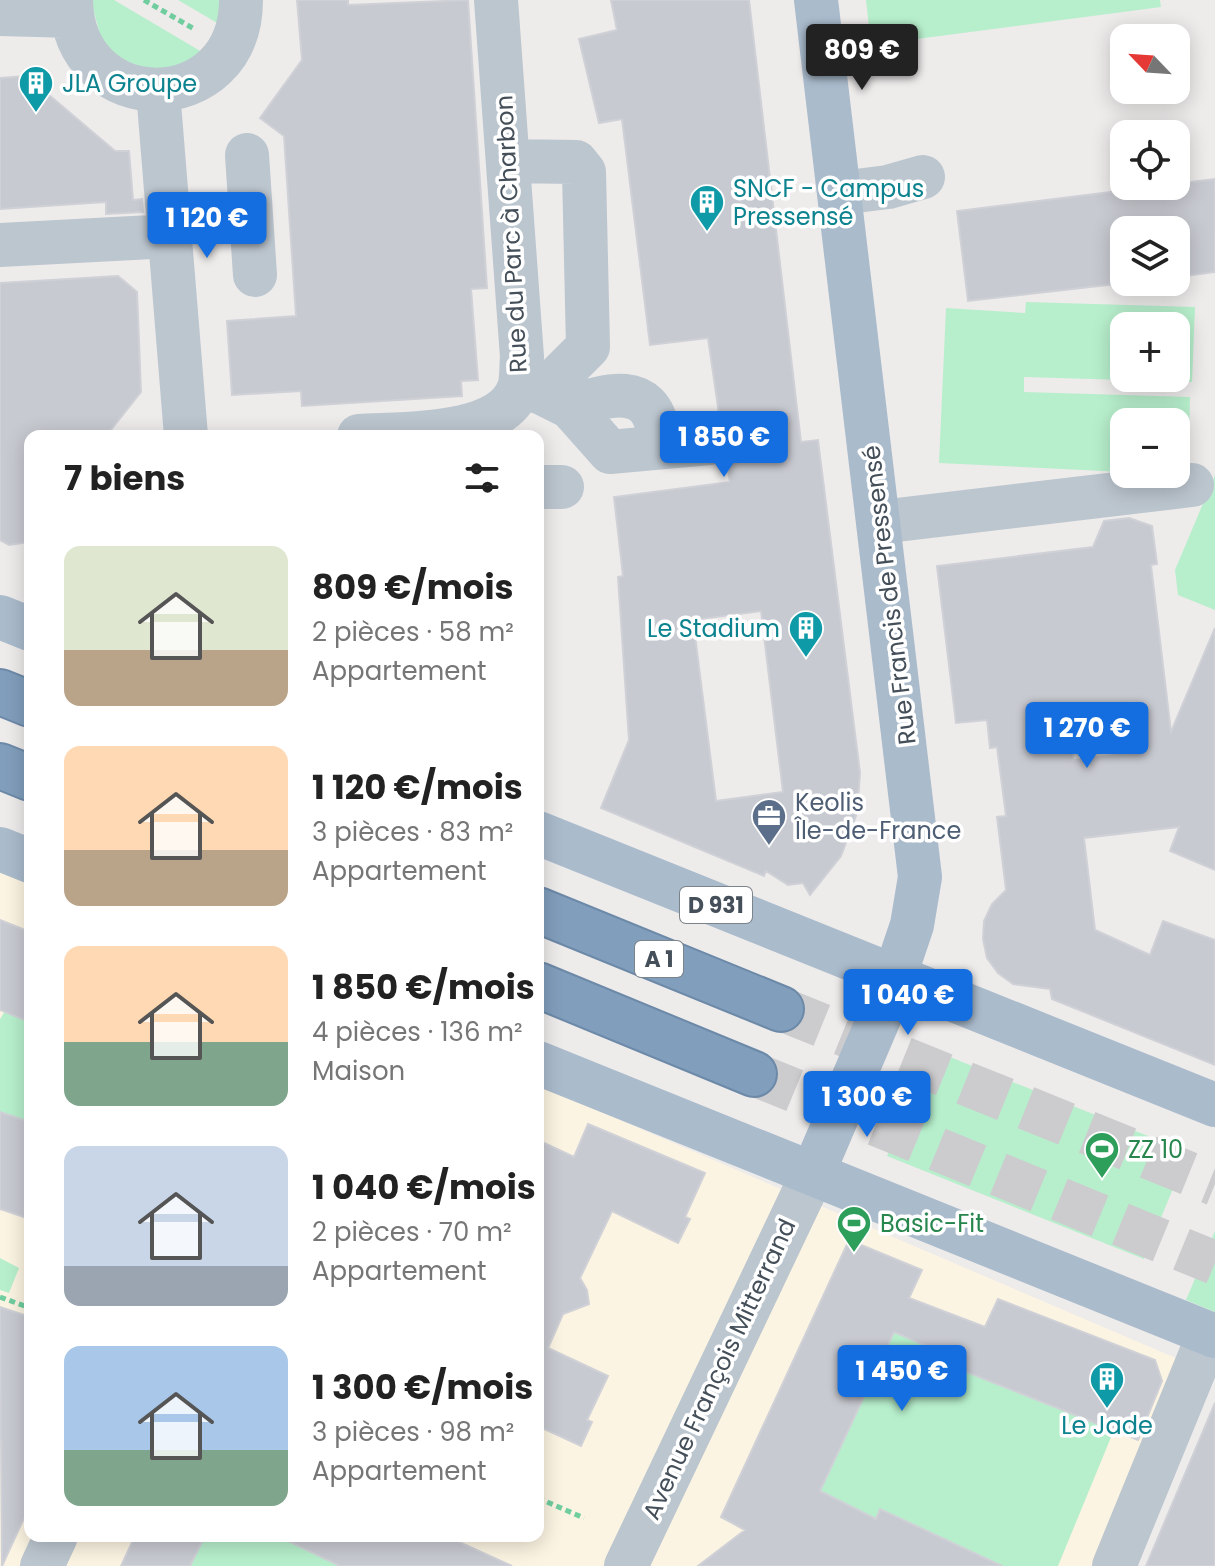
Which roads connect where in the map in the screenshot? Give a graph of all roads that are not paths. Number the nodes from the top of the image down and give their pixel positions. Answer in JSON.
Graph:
{"nodes":[{"id":1,"x":241,"y":0,"type":"edge"},
{"id":2,"x":496,"y":0,"type":"edge"},
{"id":3,"x":816,"y":0,"type":"edge"},
{"id":4,"x":72,"y":8,"type":"edge"},
{"id":5,"x":0,"y":14,"type":"edge"},
{"id":6,"x":158,"y":91,"type":"junction"},
{"id":7,"x":247,"y":155,"type":"dead end"},
{"id":8,"x":508,"y":161,"type":"junction"},
{"id":9,"x":923,"y":177,"type":"dead end"},
{"id":10,"x":840,"y":193,"type":"junction"},
{"id":11,"x":251,"y":217,"type":"junction"},
{"id":12,"x":170,"y":227,"type":"junction"},
{"id":13,"x":0,"y":245,"type":"edge"},
{"id":14,"x":255,"y":275,"type":"dead end"},
{"id":15,"x":544,"y":395,"type":"junction"},
{"id":16,"x":186,"y":430,"type":"edge"},
{"id":17,"x":438,"y":430,"type":"edge"},
{"id":18,"x":658,"y":432,"type":"dead end"},
{"id":19,"x":709,"y":443,"type":"dead end"},
{"id":20,"x":1192,"y":485,"type":"dead end"},
{"id":21,"x":880,"y":522,"type":"junction"},
{"id":22,"x":0,"y":617,"type":"edge"},
{"id":23,"x":24,"y":627,"type":"edge"},
{"id":24,"x":0,"y":692,"type":"edge"},
{"id":25,"x":24,"y":702,"type":"edge"},
{"id":26,"x":0,"y":766,"type":"edge"},
{"id":27,"x":24,"y":776,"type":"edge"},
{"id":28,"x":544,"y":835,"type":"edge"},
{"id":29,"x":0,"y":849,"type":"edge"},
{"id":30,"x":24,"y":859,"type":"edge"},
{"id":31,"x":544,"y":912,"type":"edge"},
{"id":32,"x":895,"y":975,"type":"junction"},
{"id":33,"x":544,"y":987,"type":"edge"},
{"id":34,"x":781,"y":1009,"type":"tunnel mouth"},
{"id":35,"x":544,"y":1065,"type":"edge"},
{"id":36,"x":754,"y":1074,"type":"tunnel mouth"},
{"id":37,"x":1215,"y":1105,"type":"edge"},
{"id":38,"x":813,"y":1173,"type":"junction"},
{"id":39,"x":1212,"y":1335,"type":"edge"},
{"id":40,"x":53,"y":1542,"type":"edge"},
{"id":41,"x":42,"y":1566,"type":"edge"},
{"id":42,"x":626,"y":1566,"type":"edge"},
{"id":43,"x":1114,"y":1566,"type":"edge"}],
"edges":[{"from":1,"to":6,"type":"street"},
{"from":2,"to":8,"type":"street","name":"Rue du Parc à Charbon"},
{"from":3,"to":10,"type":"main road","name":"Rue Francis de Pressensé"},
{"from":4,"to":5,"type":"street"},
{"from":4,"to":6,"type":"street"},
{"from":6,"to":12,"type":"street"},
{"from":7,"to":11,"type":"street"},
{"from":8,"to":15,"type":"street","name":"Rue du Parc à Charbon"},
{"from":8,"to":15,"type":"street"},
{"from":9,"to":10,"type":"street"},
{"from":10,"to":21,"type":"main road","name":"Rue Francis de Pressensé"},
{"from":11,"to":12,"type":"street"},
{"from":11,"to":14,"type":"street"},
{"from":12,"to":13,"type":"street"},
{"from":12,"to":16,"type":"street"},
{"from":15,"to":17,"type":"street","name":"Rue du Parc à Charbon"},
{"from":15,"to":18,"type":"street"},
{"from":15,"to":19,"type":"street"},
{"from":20,"to":21,"type":"street"},
{"from":21,"to":32,"type":"main road","name":"Rue Francis de Pressensé"},
{"from":22,"to":23,"type":"main road"},
{"from":24,"to":25,"type":"highway"},
{"from":26,"to":27,"type":"highway"},
{"from":28,"to":32,"type":"main road","number":"D 931"},
{"from":29,"to":30,"type":"main road"},
{"from":31,"to":34,"type":"highway","number":"A 1"},
{"from":32,"to":37,"type":"main road","number":"D 931"},
{"from":32,"to":38,"type":"main road","name":"Rue Francis de Pressensé"},
{"from":33,"to":36,"type":"highway"},
{"from":35,"to":38,"type":"main road"},
{"from":38,"to":39,"type":"main road"},
{"from":38,"to":42,"type":"street","name":"Avenue François Mitterrand"},
{"from":39,"to":43,"type":"street"},
{"from":40,"to":41,"type":"street"}]}
